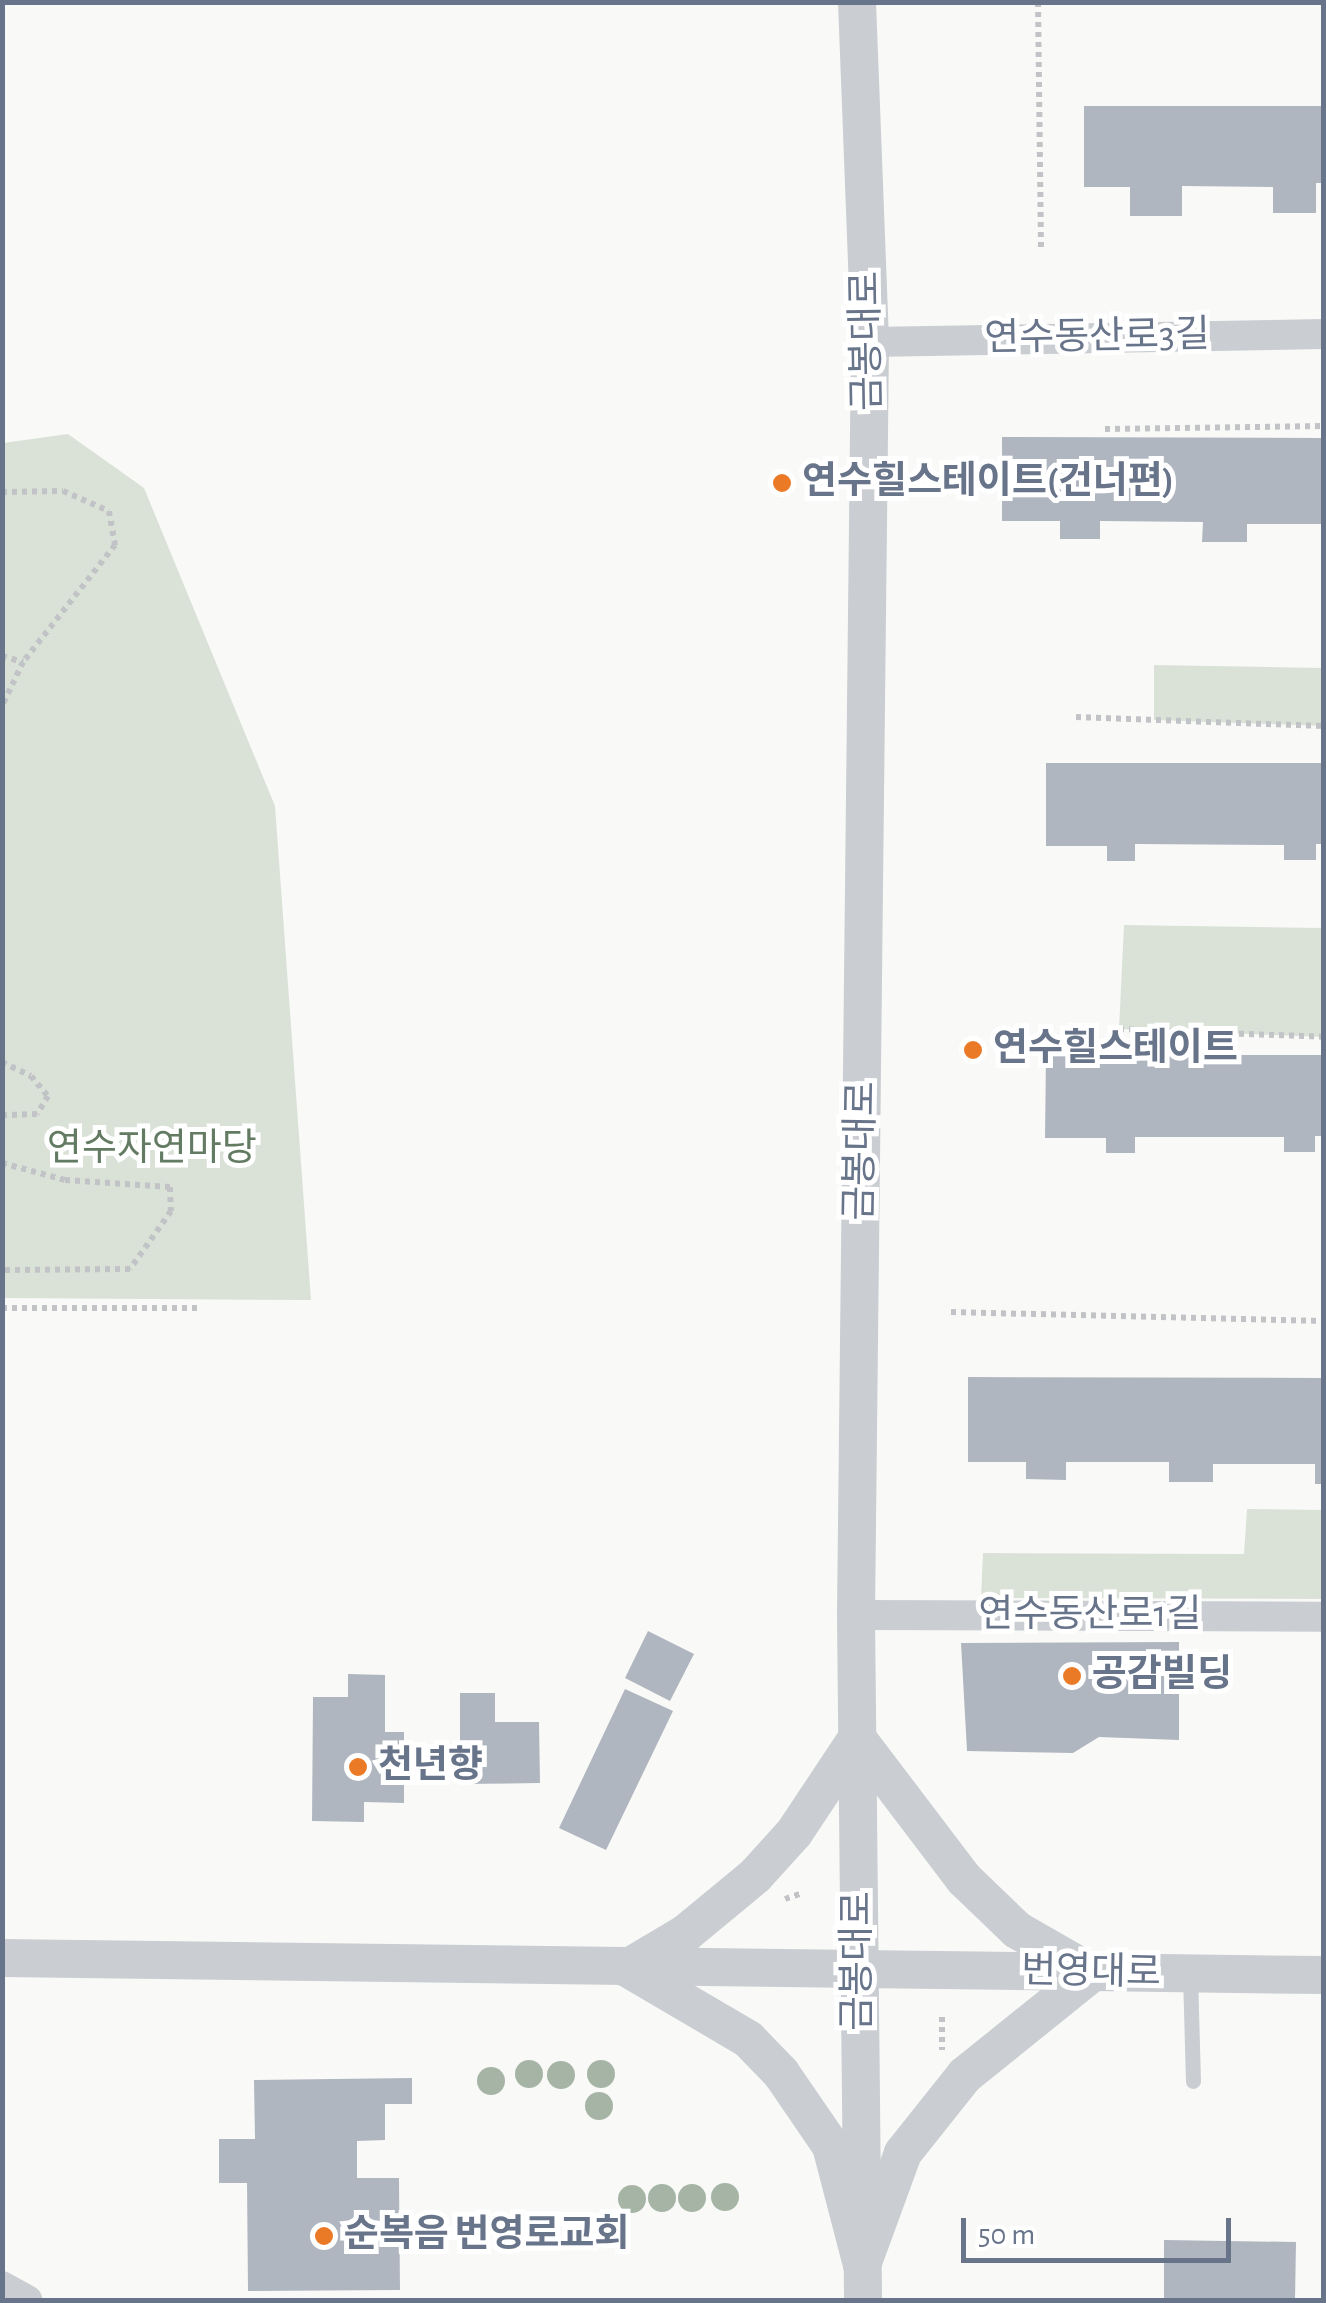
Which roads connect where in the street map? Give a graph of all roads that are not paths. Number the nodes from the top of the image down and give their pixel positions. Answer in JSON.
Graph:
{"nodes":[{"id":1,"x":857,"y":2,"type":"edge"},
{"id":2,"x":1324,"y":334,"type":"edge"},
{"id":3,"x":870,"y":342,"type":"junction"},
{"id":4,"x":856,"y":1615,"type":"junction"},
{"id":5,"x":1324,"y":1617,"type":"edge"},
{"id":6,"x":858,"y":1738,"type":"junction"},
{"id":7,"x":2,"y":1958,"type":"edge"},
{"id":8,"x":627,"y":1968,"type":"junction"},
{"id":9,"x":858,"y":1972,"type":"junction"},
{"id":10,"x":1092,"y":1972,"type":"junction"},
{"id":11,"x":1190,"y":1974,"type":"junction"},
{"id":12,"x":1324,"y":1976,"type":"edge"},
{"id":13,"x":1194,"y":2082,"type":"dead end"},
{"id":14,"x":862,"y":2283,"type":"edge"},
{"id":15,"x":2,"y":2286,"type":"edge"},
{"id":16,"x":27,"y":2300,"type":"edge"}],
"edges":[{"from":1,"to":3,"type":"street","name":"금봉대로"},
{"from":2,"to":3,"type":"street","name":"연수동산로3길"},
{"from":3,"to":4,"type":"street","name":"금봉대로"},
{"from":4,"to":5,"type":"street","name":"연수동산로1길"},
{"from":4,"to":6,"type":"street","name":"금봉대로"},
{"from":6,"to":8,"type":"street"},
{"from":6,"to":9,"type":"street","name":"금봉대로"},
{"from":6,"to":10,"type":"street"},
{"from":7,"to":8,"type":"street","name":"번영대로"},
{"from":8,"to":9,"type":"street","name":"번영대로"},
{"from":8,"to":14,"type":"street"},
{"from":9,"to":10,"type":"street","name":"번영대로"},
{"from":9,"to":14,"type":"street","name":"금봉대로"},
{"from":10,"to":11,"type":"street","name":"번영대로"},
{"from":10,"to":14,"type":"street"},
{"from":11,"to":12,"type":"street","name":"번영대로"},
{"from":11,"to":13,"type":"lane"},
{"from":15,"to":16,"type":"street"}]}
